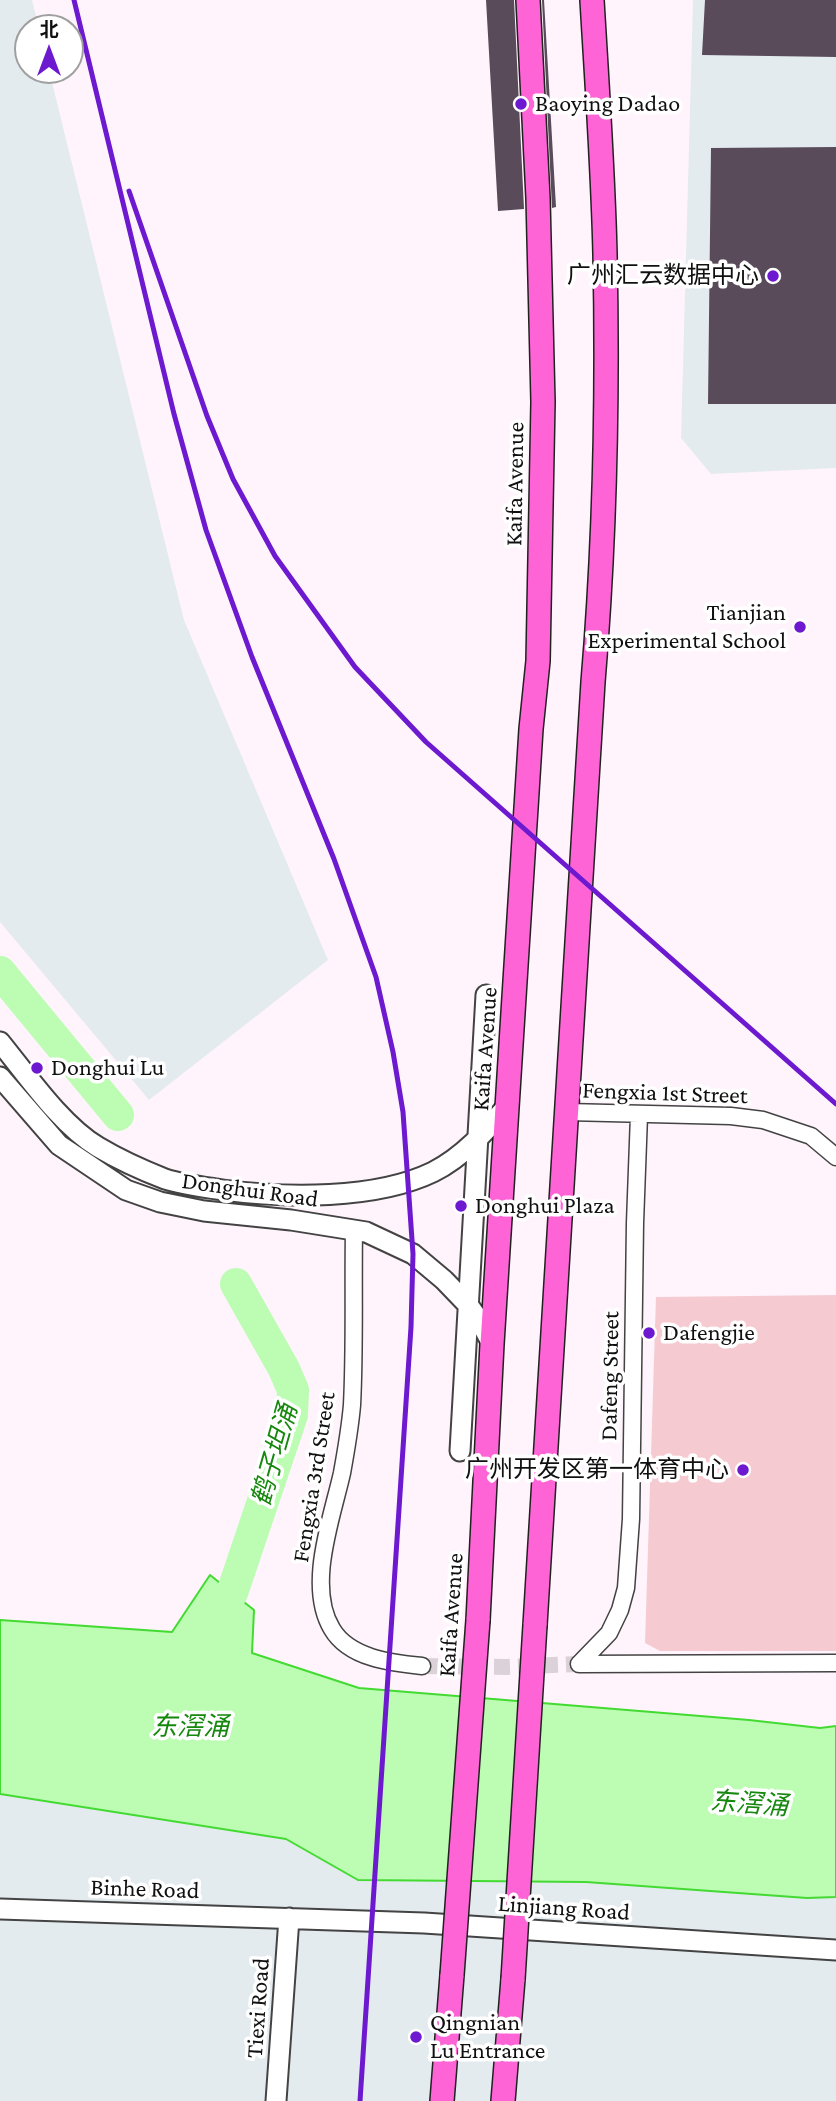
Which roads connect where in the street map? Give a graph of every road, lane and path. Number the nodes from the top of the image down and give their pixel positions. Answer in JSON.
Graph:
{"nodes":[{"id":1,"x":527,"y":0,"type":"edge"},
{"id":2,"x":593,"y":0,"type":"edge"},
{"id":3,"x":486,"y":995,"type":"dead end"},
{"id":4,"x":0,"y":1042,"type":"edge"},
{"id":5,"x":0,"y":1077,"type":"edge"},
{"id":6,"x":508,"y":1105,"type":"junction"},
{"id":7,"x":567,"y":1111,"type":"junction"},
{"id":8,"x":639,"y":1115,"type":"junction"},
{"id":9,"x":477,"y":1141,"type":"junction"},
{"id":10,"x":836,"y":1157,"type":"edge"},
{"id":11,"x":354,"y":1230,"type":"junction"},
{"id":12,"x":469,"y":1306,"type":"junction"},
{"id":13,"x":492,"y":1344,"type":"junction"},
{"id":14,"x":460,"y":1451,"type":"dead end"},
{"id":15,"x":836,"y":1663,"type":"edge"},
{"id":16,"x":422,"y":1666,"type":"tunnel mouth"},
{"id":17,"x":0,"y":1909,"type":"edge"},
{"id":18,"x":289,"y":1918,"type":"junction"},
{"id":19,"x":836,"y":1951,"type":"edge"},
{"id":20,"x":276,"y":2101,"type":"edge"},
{"id":21,"x":442,"y":2101,"type":"edge"},
{"id":22,"x":503,"y":2101,"type":"edge"}],
"edges":[{"from":1,"to":6,"type":"main road","name":"Kaifa Avenue"},
{"from":2,"to":7,"type":"main road"},
{"from":3,"to":9,"type":"street"},
{"from":4,"to":9,"type":"street","name":"Donghui Road"},
{"from":5,"to":11,"type":"street","name":"Donghui Road"},
{"from":6,"to":9,"type":"street","name":"Donghui Road"},
{"from":6,"to":13,"type":"main road","name":"Kaifa Avenue"},
{"from":7,"to":8,"type":"street","name":"Fengxia 1st Street"},
{"from":7,"to":22,"type":"main road","bridge":true},
{"from":8,"to":10,"type":"street","name":"Fengxia 1st Street"},
{"from":8,"to":15,"type":"street","name":"Dafeng Street"},
{"from":9,"to":12,"type":"street"},
{"from":11,"to":12,"type":"street","name":"Donghui Road"},
{"from":11,"to":16,"type":"street","name":"Fengxia 3rd Street"},
{"from":12,"to":13,"type":"street","name":"Donghui Road"},
{"from":12,"to":14,"type":"street"},
{"from":13,"to":21,"type":"main road","name":"Kaifa Avenue","bridge":true},
{"from":17,"to":18,"type":"street","name":"Binhe Road"},
{"from":18,"to":19,"type":"street","name":"Linjiang Road"},
{"from":18,"to":20,"type":"street","name":"Tiexi Road"}]}
